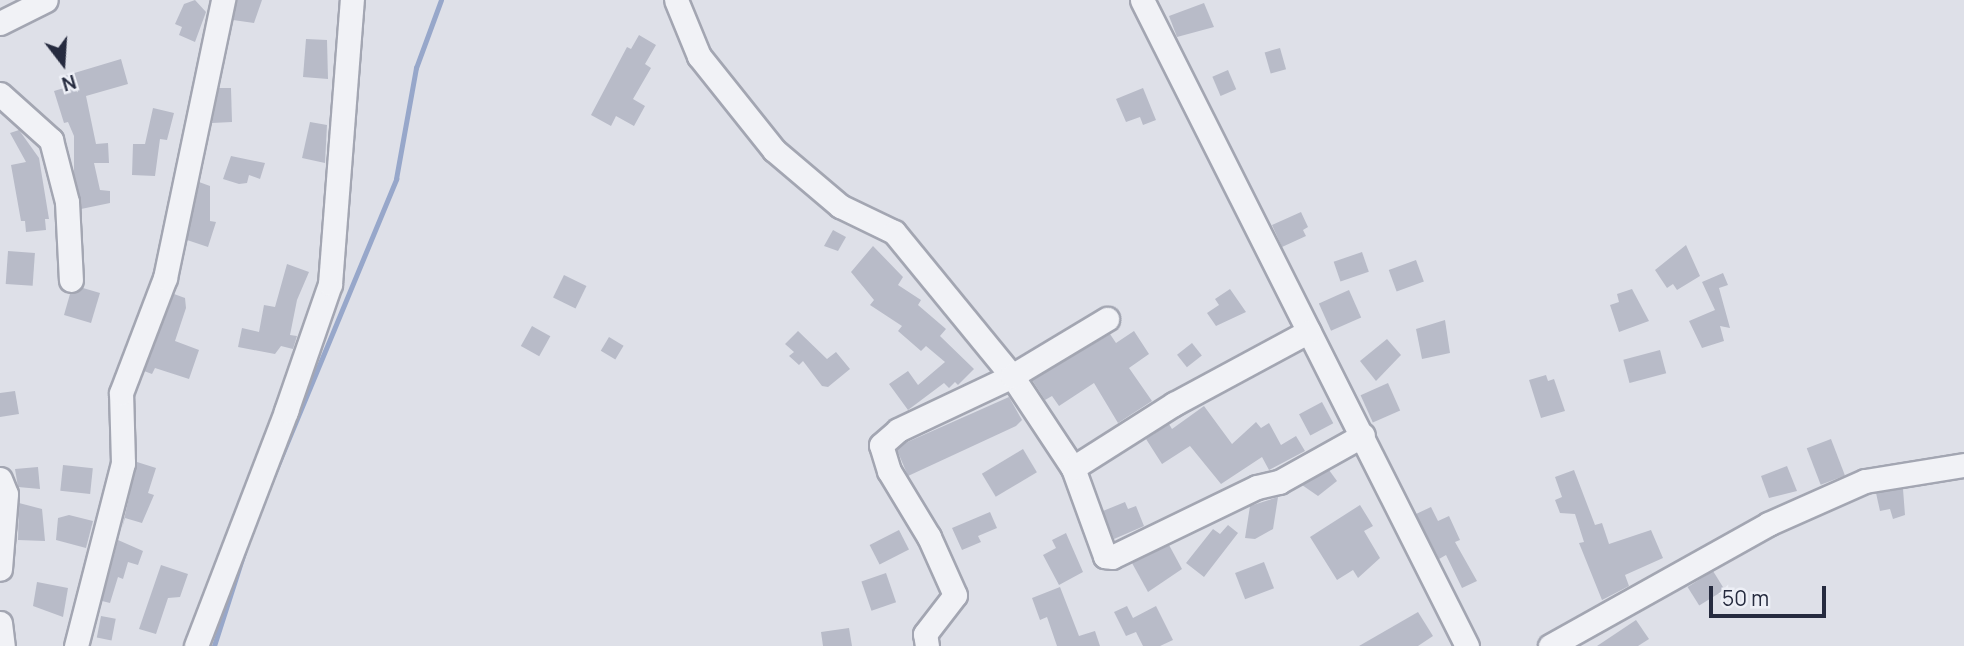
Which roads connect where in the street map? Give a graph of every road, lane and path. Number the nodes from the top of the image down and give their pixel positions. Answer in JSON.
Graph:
{"nodes":[{"id":1,"x":46,"y":0,"type":"edge"},
{"id":2,"x":223,"y":0,"type":"edge"},
{"id":3,"x":352,"y":0,"type":"edge"},
{"id":4,"x":676,"y":0,"type":"edge"},
{"id":5,"x":1142,"y":0,"type":"edge"},
{"id":6,"x":0,"y":23,"type":"edge"},
{"id":7,"x":0,"y":94,"type":"edge"},
{"id":8,"x":71,"y":280,"type":"dead end"},
{"id":9,"x":1107,"y":319,"type":"dead end"},
{"id":10,"x":1309,"y":331,"type":"junction"},
{"id":11,"x":1012,"y":376,"type":"junction"},
{"id":12,"x":1363,"y":435,"type":"junction"},
{"id":13,"x":1964,"y":465,"type":"edge"},
{"id":14,"x":1073,"y":468,"type":"junction"},
{"id":15,"x":0,"y":479,"type":"edge"},
{"id":16,"x":0,"y":569,"type":"edge"},
{"id":17,"x":0,"y":622,"type":"edge"},
{"id":18,"x":1464,"y":645,"type":"edge"},
{"id":19,"x":3,"y":646,"type":"edge"},
{"id":20,"x":76,"y":646,"type":"edge"},
{"id":21,"x":196,"y":646,"type":"edge"},
{"id":22,"x":927,"y":646,"type":"edge"},
{"id":23,"x":1550,"y":646,"type":"edge"}],
"edges":[{"from":1,"to":6,"type":"street"},
{"from":2,"to":20,"type":"street"},
{"from":3,"to":21,"type":"street"},
{"from":4,"to":11,"type":"street"},
{"from":5,"to":10,"type":"street"},
{"from":7,"to":8,"type":"street"},
{"from":9,"to":11,"type":"street"},
{"from":10,"to":12,"type":"street"},
{"from":10,"to":14,"type":"street"},
{"from":11,"to":14,"type":"street"},
{"from":11,"to":22,"type":"street"},
{"from":12,"to":14,"type":"street"},
{"from":12,"to":18,"type":"street"},
{"from":13,"to":23,"type":"street"},
{"from":15,"to":16,"type":"street"},
{"from":17,"to":19,"type":"street"}]}
